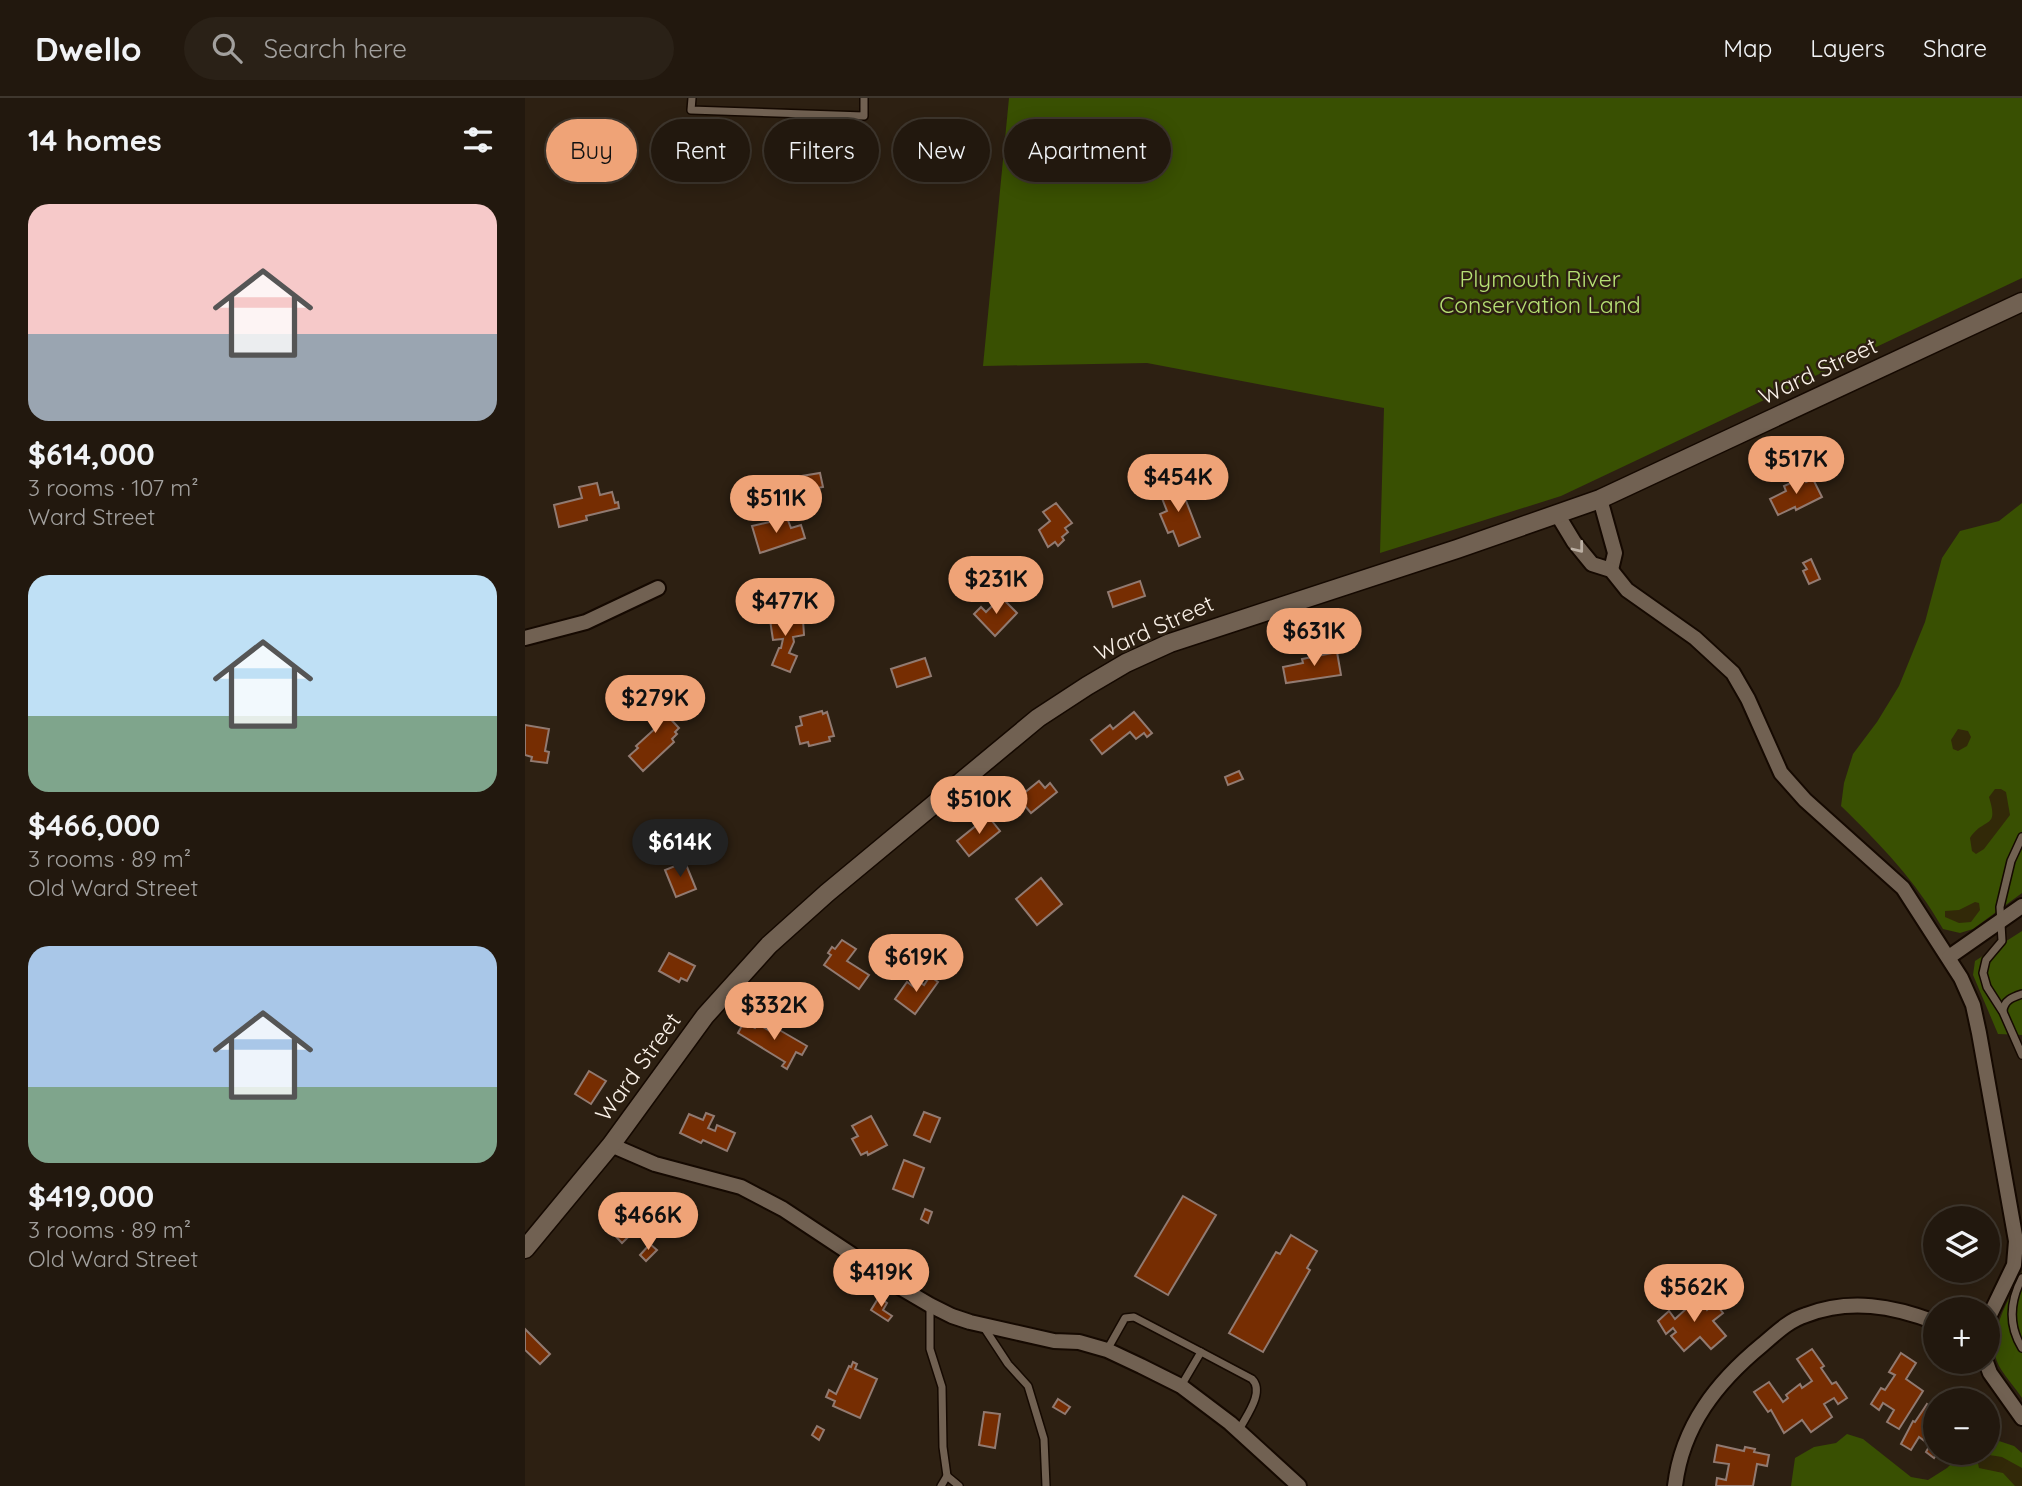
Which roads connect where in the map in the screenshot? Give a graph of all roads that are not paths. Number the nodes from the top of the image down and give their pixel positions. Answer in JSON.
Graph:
{"nodes":[{"id":1,"x":692,"y":98,"type":"edge"},
{"id":2,"x":864,"y":98,"type":"edge"},
{"id":3,"x":2022,"y":302,"type":"edge"},
{"id":4,"x":1600,"y":499,"type":"junction"},
{"id":5,"x":1557,"y":514,"type":"junction"},
{"id":6,"x":1611,"y":570,"type":"junction"},
{"id":7,"x":658,"y":587,"type":"dead end"},
{"id":8,"x":525,"y":638,"type":"edge"},
{"id":9,"x":2022,"y":837,"type":"edge"},
{"id":10,"x":2022,"y":906,"type":"edge"},
{"id":11,"x":2002,"y":922,"type":"junction"},
{"id":12,"x":1949,"y":957,"type":"junction"},
{"id":13,"x":2022,"y":994,"type":"edge"},
{"id":14,"x":2003,"y":1012,"type":"junction"},
{"id":15,"x":2022,"y":1055,"type":"edge"},
{"id":16,"x":611,"y":1145,"type":"junction"},
{"id":17,"x":525,"y":1249,"type":"edge"},
{"id":18,"x":2022,"y":1278,"type":"edge"},
{"id":19,"x":1998,"y":1297,"type":"edge"},
{"id":20,"x":930,"y":1305,"type":"junction"},
{"id":21,"x":1923,"y":1317,"type":"edge"},
{"id":22,"x":982,"y":1325,"type":"junction"},
{"id":23,"x":2022,"y":1348,"type":"edge"},
{"id":24,"x":1107,"y":1350,"type":"junction"},
{"id":25,"x":1201,"y":1352,"type":"junction"},
{"id":26,"x":1991,"y":1374,"type":"edge"},
{"id":27,"x":1181,"y":1386,"type":"junction"},
{"id":28,"x":2022,"y":1418,"type":"edge"},
{"id":29,"x":1238,"y":1431,"type":"junction"},
{"id":30,"x":947,"y":1475,"type":"junction"},
{"id":31,"x":941,"y":1486,"type":"edge"},
{"id":32,"x":959,"y":1486,"type":"edge"},
{"id":33,"x":1047,"y":1486,"type":"edge"},
{"id":34,"x":1299,"y":1486,"type":"edge"},
{"id":35,"x":1675,"y":1486,"type":"edge"}],
"edges":[{"from":1,"to":2,"type":"lane"},
{"from":3,"to":4,"type":"street","name":"Ward Street"},
{"from":4,"to":5,"type":"street","name":"Ward Street"},
{"from":4,"to":6,"type":"street"},
{"from":5,"to":6,"type":"street","one_way":true},
{"from":5,"to":16,"type":"street","name":"Ward Street"},
{"from":6,"to":12,"type":"street"},
{"from":7,"to":8,"type":"street"},
{"from":9,"to":11,"type":"lane"},
{"from":10,"to":11,"type":"street"},
{"from":11,"to":12,"type":"street"},
{"from":11,"to":14,"type":"lane"},
{"from":12,"to":19,"type":"street"},
{"from":13,"to":14,"type":"lane"},
{"from":14,"to":15,"type":"lane"},
{"from":16,"to":17,"type":"street","name":"Ward Street"},
{"from":16,"to":20,"type":"street"},
{"from":18,"to":23,"type":"lane"},
{"from":20,"to":22,"type":"street"},
{"from":20,"to":30,"type":"lane"},
{"from":21,"to":35,"type":"street"},
{"from":22,"to":24,"type":"street"},
{"from":22,"to":33,"type":"lane"},
{"from":24,"to":25,"type":"lane"},
{"from":24,"to":27,"type":"street"},
{"from":25,"to":27,"type":"lane"},
{"from":25,"to":29,"type":"lane"},
{"from":26,"to":28,"type":"street"},
{"from":27,"to":29,"type":"street"},
{"from":29,"to":34,"type":"street"},
{"from":30,"to":31,"type":"lane"},
{"from":30,"to":32,"type":"lane"}]}
